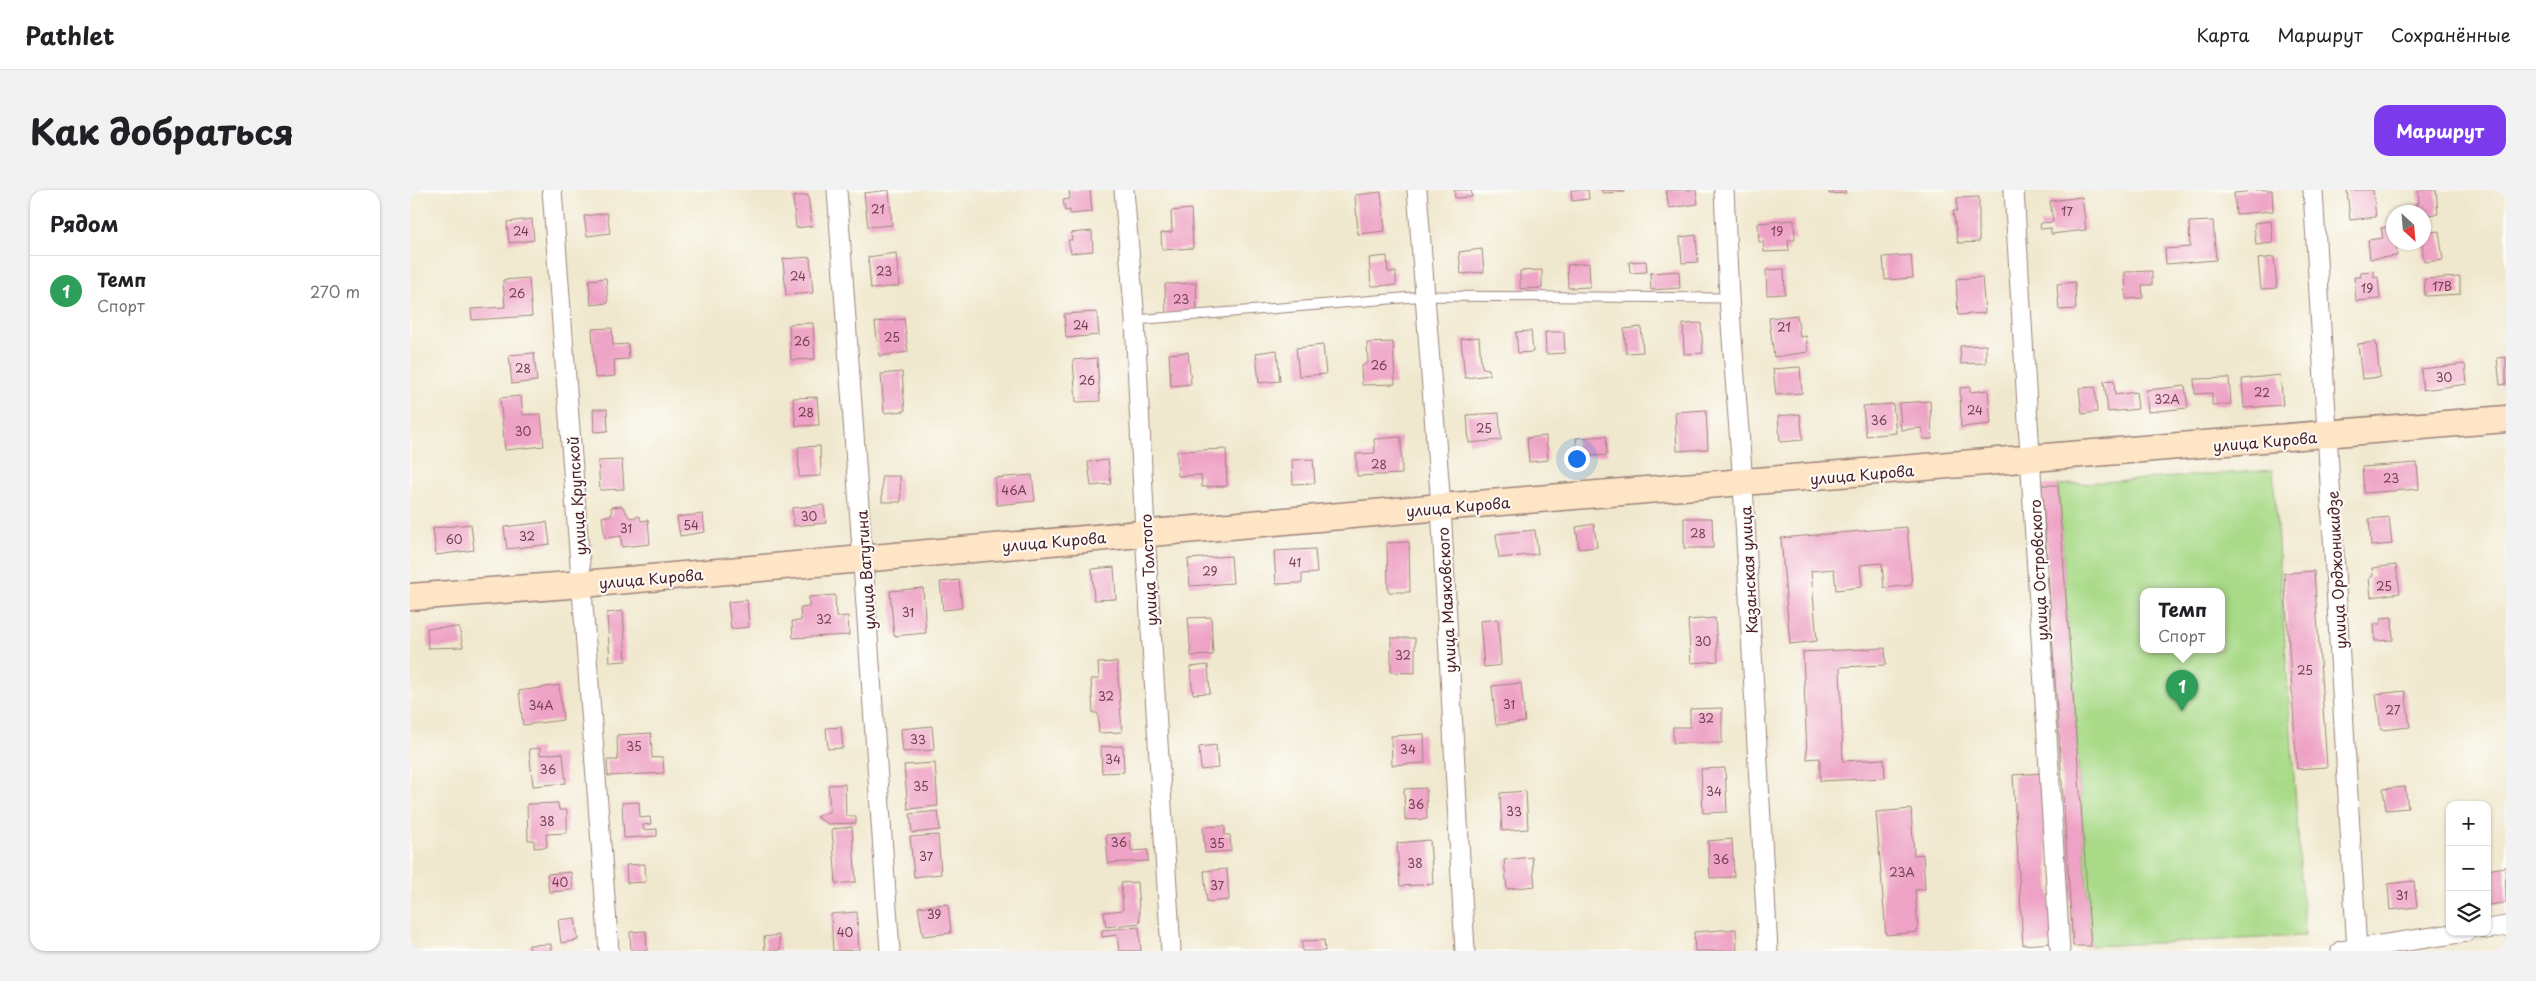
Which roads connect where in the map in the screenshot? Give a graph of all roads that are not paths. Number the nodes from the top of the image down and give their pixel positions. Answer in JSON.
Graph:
{"nodes":[{"id":1,"x":552,"y":190,"type":"edge"},
{"id":2,"x":837,"y":190,"type":"edge"},
{"id":3,"x":1124,"y":190,"type":"edge"},
{"id":4,"x":1417,"y":190,"type":"edge"},
{"id":5,"x":1724,"y":190,"type":"edge"},
{"id":6,"x":2014,"y":190,"type":"edge"},
{"id":7,"x":2313,"y":190,"type":"edge"},
{"id":8,"x":1426,"y":296,"type":"junction"},
{"id":9,"x":1729,"y":298,"type":"junction"},
{"id":10,"x":1135,"y":320,"type":"junction"},
{"id":11,"x":2506,"y":419,"type":"edge"},
{"id":12,"x":2329,"y":436,"type":"junction"},
{"id":13,"x":2031,"y":459,"type":"junction"},
{"id":14,"x":1743,"y":484,"type":"junction"},
{"id":15,"x":1441,"y":507,"type":"junction"},
{"id":16,"x":1145,"y":533,"type":"junction"},
{"id":17,"x":864,"y":558,"type":"junction"},
{"id":18,"x":583,"y":584,"type":"junction"},
{"id":19,"x":410,"y":597,"type":"edge"},
{"id":20,"x":2506,"y":926,"type":"edge"},
{"id":21,"x":2491,"y":928,"type":"edge"},
{"id":22,"x":2446,"y":935,"type":"edge"},
{"id":23,"x":609,"y":951,"type":"edge"},
{"id":24,"x":890,"y":951,"type":"edge"},
{"id":25,"x":1171,"y":951,"type":"edge"},
{"id":26,"x":1465,"y":951,"type":"edge"},
{"id":27,"x":1768,"y":951,"type":"edge"},
{"id":28,"x":2060,"y":951,"type":"edge"},
{"id":29,"x":2352,"y":951,"type":"edge"}],
"edges":[{"from":1,"to":18,"type":"street","name":"улица Крупской"},
{"from":2,"to":17,"type":"street","name":"улица Ватутина"},
{"from":3,"to":10,"type":"street","name":"улица Толстого"},
{"from":4,"to":8,"type":"street","name":"улица Маяковского"},
{"from":5,"to":9,"type":"street","name":"Казанская улица"},
{"from":6,"to":13,"type":"street","name":"улица Островского"},
{"from":7,"to":12,"type":"street","name":"улица Орджоникидзе"},
{"from":8,"to":9,"type":"lane"},
{"from":8,"to":10,"type":"lane"},
{"from":8,"to":15,"type":"street","name":"улица Маяковского"},
{"from":9,"to":14,"type":"street","name":"Казанская улица"},
{"from":10,"to":16,"type":"street","name":"улица Толстого"},
{"from":11,"to":12,"type":"street","name":"улица Кирова"},
{"from":12,"to":13,"type":"street","name":"улица Кирова"},
{"from":12,"to":29,"type":"street","name":"улица Орджоникидзе"},
{"from":13,"to":14,"type":"street","name":"улица Кирова"},
{"from":13,"to":28,"type":"street","name":"улица Островского"},
{"from":14,"to":15,"type":"street","name":"улица Кирова"},
{"from":14,"to":27,"type":"street","name":"Казанская улица"},
{"from":15,"to":16,"type":"street","name":"улица Кирова"},
{"from":15,"to":26,"type":"street","name":"улица Маяковского"},
{"from":16,"to":17,"type":"street","name":"улица Кирова"},
{"from":16,"to":25,"type":"street","name":"улица Толстого"},
{"from":17,"to":18,"type":"street","name":"улица Кирова"},
{"from":17,"to":24,"type":"street","name":"улица Ватутина"},
{"from":18,"to":19,"type":"street","name":"улица Кирова"},
{"from":18,"to":23,"type":"street","name":"улица Крупской"},
{"from":20,"to":21,"type":"street"},
{"from":22,"to":29,"type":"street"}]}
